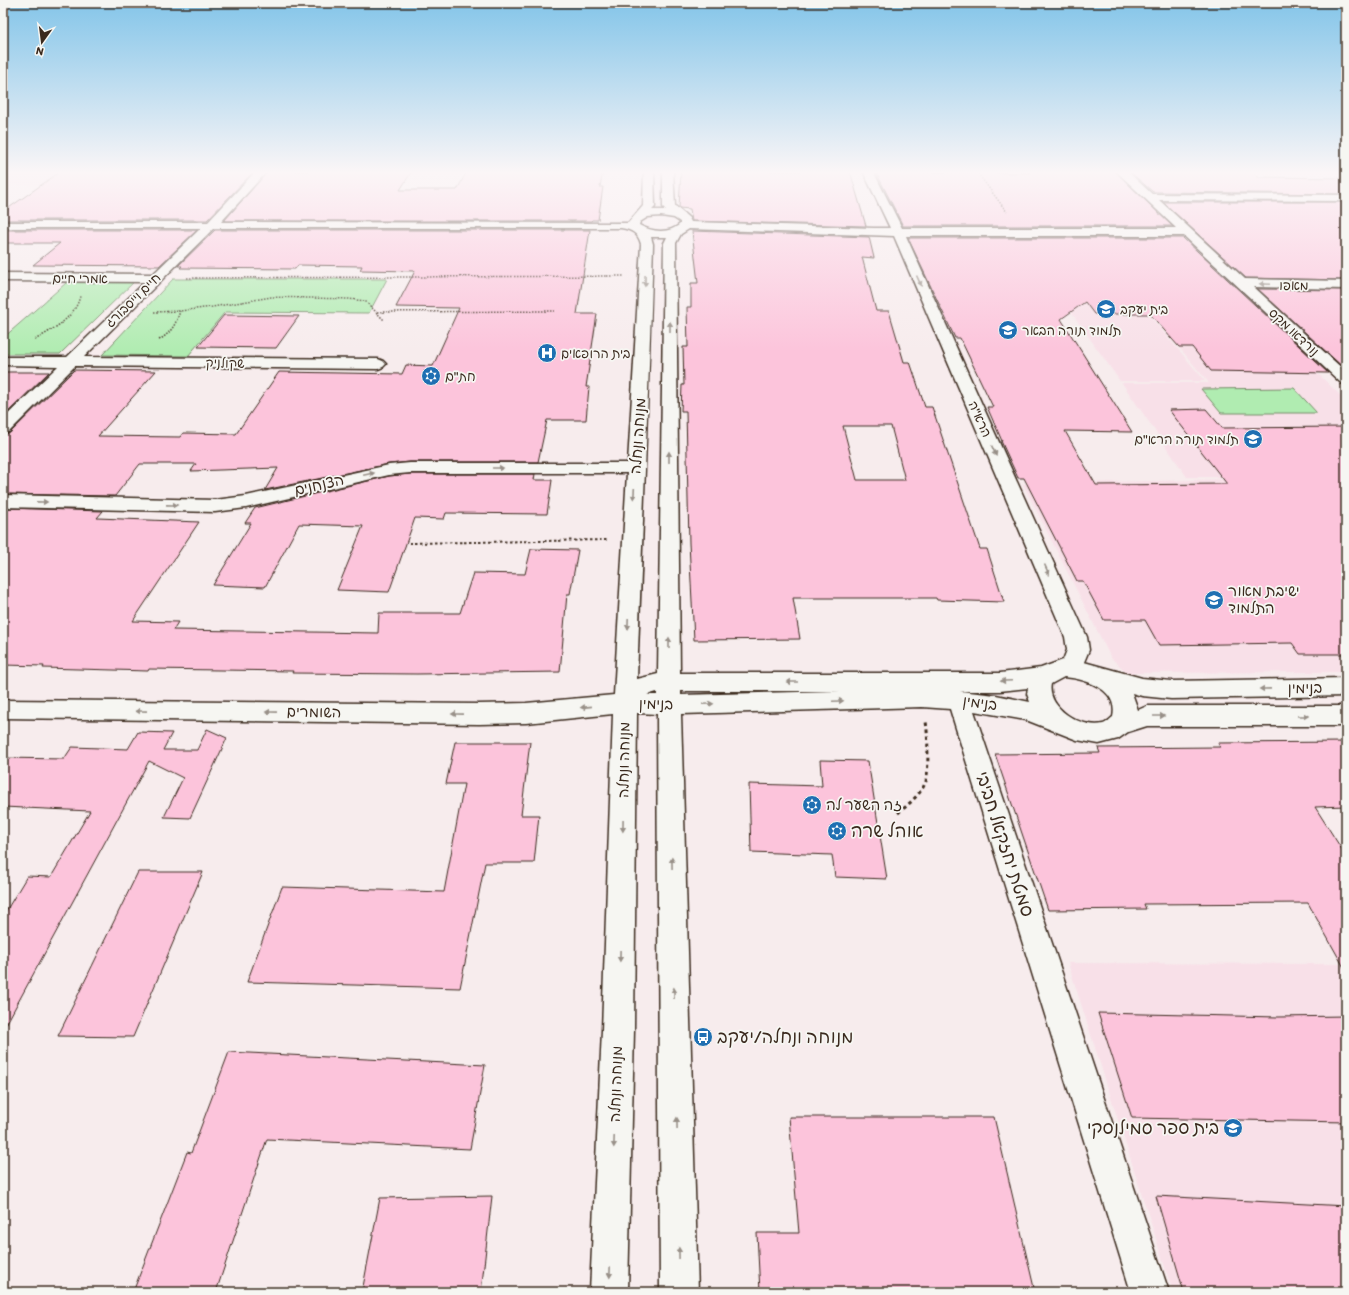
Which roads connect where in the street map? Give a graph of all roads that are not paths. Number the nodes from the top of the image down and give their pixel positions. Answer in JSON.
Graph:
{"nodes":[{"id":1,"x":204,"y":231,"type":"edge"},
{"id":2,"x":642,"y":231,"type":"edge"},
{"id":3,"x":654,"y":231,"type":"edge"},
{"id":4,"x":666,"y":231,"type":"edge"},
{"id":5,"x":676,"y":231,"type":"edge"},
{"id":6,"x":883,"y":231,"type":"edge"},
{"id":7,"x":898,"y":232,"type":"junction"},
{"id":8,"x":1187,"y":232,"type":"joint"},
{"id":9,"x":3,"y":278,"type":"edge"},
{"id":10,"x":156,"y":278,"type":"junction"},
{"id":11,"x":1242,"y":283,"type":"junction"},
{"id":12,"x":1346,"y":285,"type":"edge"},
{"id":13,"x":5,"y":361,"type":"edge"},
{"id":14,"x":71,"y":361,"type":"junction"},
{"id":15,"x":378,"y":364,"type":"dead end"},
{"id":16,"x":1346,"y":380,"type":"edge"},
{"id":17,"x":3,"y":428,"type":"edge"},
{"id":18,"x":636,"y":468,"type":"junction"},
{"id":19,"x":3,"y":501,"type":"edge"},
{"id":20,"x":1069,"y":668,"type":"junction"},
{"id":21,"x":1098,"y":675,"type":"junction"},
{"id":22,"x":1044,"y":676,"type":"junction"},
{"id":23,"x":1346,"y":688,"type":"edge"},
{"id":24,"x":669,"y":694,"type":"junction"},
{"id":25,"x":959,"y":700,"type":"junction"},
{"id":26,"x":625,"y":703,"type":"junction"},
{"id":27,"x":3,"y":709,"type":"edge"},
{"id":28,"x":1346,"y":716,"type":"edge"},
{"id":29,"x":1063,"y":724,"type":"junction"},
{"id":30,"x":1121,"y":725,"type":"junction"},
{"id":31,"x":609,"y":1292,"type":"edge"},
{"id":32,"x":679,"y":1292,"type":"edge"},
{"id":33,"x":1150,"y":1292,"type":"edge"}],
"edges":[{"from":1,"to":10,"type":"street","name":"חיים וייסבורג"},
{"from":2,"to":18,"type":"street","name":"מנוחה ונחלה","one_way":true},
{"from":3,"to":4,"type":"street"},
{"from":24,"to":5,"type":"street","name":"מנוחה ונחלה","one_way":true},
{"from":6,"to":7,"type":"street"},
{"from":7,"to":8,"type":"street"},
{"from":7,"to":20,"type":"street","name":"הרא\"ה","one_way":true},
{"from":8,"to":11,"type":"street","name":"נורדאו מקס"},
{"from":9,"to":10,"type":"street","name":"אמרי חיים"},
{"from":10,"to":14,"type":"street","name":"חיים וייסבורג"},
{"from":12,"to":11,"type":"street","name":"מאפו","one_way":true},
{"from":11,"to":16,"type":"street","name":"נורדאו מקס"},
{"from":13,"to":14,"type":"street","name":"שקולניק"},
{"from":14,"to":15,"type":"street","name":"שקולניק"},
{"from":14,"to":17,"type":"street","name":"חיים וייסבורג"},
{"from":19,"to":18,"type":"street","name":"הצנחנים","one_way":true},
{"from":18,"to":26,"type":"street","name":"מנוחה ונחלה","one_way":true},
{"from":20,"to":21,"type":"street"},
{"from":20,"to":22,"type":"street"},
{"from":23,"to":21,"type":"street","name":"בנימין","one_way":true},
{"from":21,"to":30,"type":"street"},
{"from":22,"to":24,"type":"street","name":"בנימין","one_way":true},
{"from":22,"to":29,"type":"street"},
{"from":24,"to":25,"type":"street","name":"בנימין","one_way":true},
{"from":24,"to":26,"type":"street","name":"בנימין"},
{"from":32,"to":24,"type":"street","name":"מנוחה ונחלה","one_way":true},
{"from":25,"to":29,"type":"street","name":"בנימין"},
{"from":25,"to":33,"type":"street","name":"סמטת יחזקאל חביבי"},
{"from":26,"to":27,"type":"street","name":"השומרים","one_way":true},
{"from":26,"to":31,"type":"street","name":"מנוחה ונחלה","one_way":true},
{"from":30,"to":28,"type":"street","name":"בנימין","one_way":true},
{"from":29,"to":30,"type":"street"}]}
